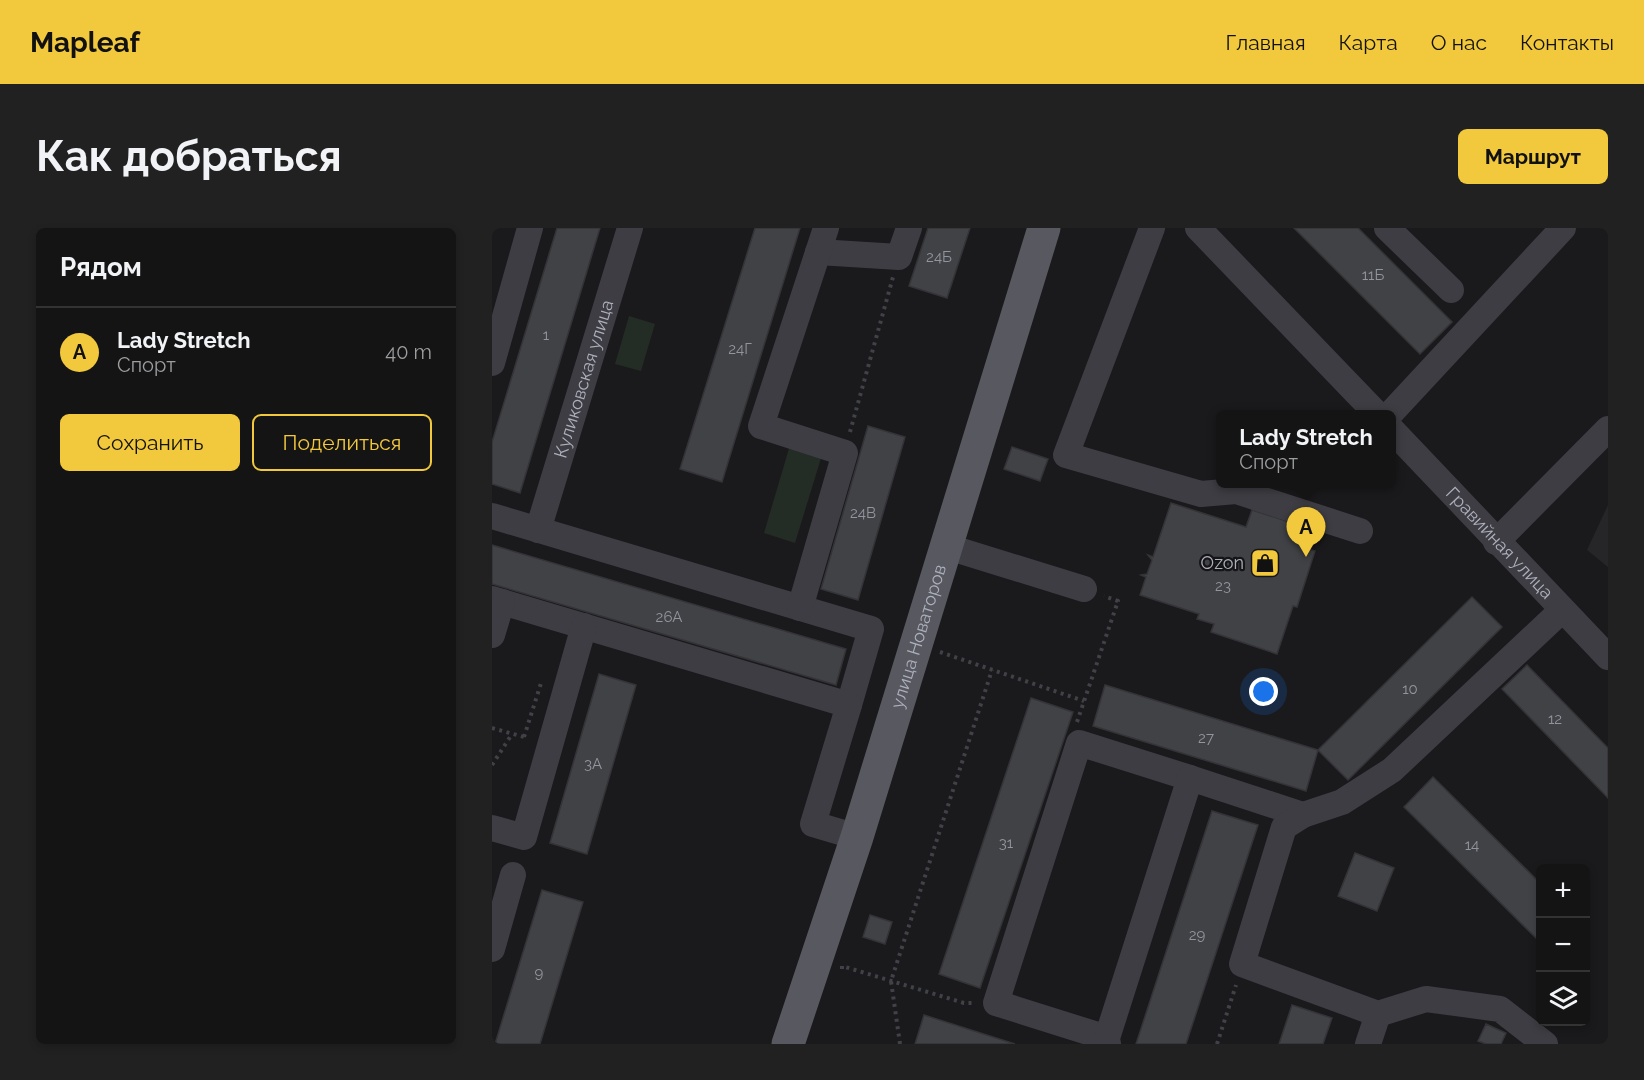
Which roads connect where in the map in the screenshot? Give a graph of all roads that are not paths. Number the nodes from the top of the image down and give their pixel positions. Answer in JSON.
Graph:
{"nodes":[{"id":1,"x":530,"y":228,"type":"edge"},
{"id":2,"x":630,"y":228,"type":"edge"},
{"id":3,"x":826,"y":228,"type":"edge"},
{"id":4,"x":909,"y":228,"type":"edge"},
{"id":5,"x":1044,"y":228,"type":"edge"},
{"id":6,"x":1152,"y":228,"type":"edge"},
{"id":7,"x":1198,"y":228,"type":"edge"},
{"id":8,"x":1387,"y":228,"type":"edge"},
{"id":9,"x":1563,"y":228,"type":"edge"},
{"id":10,"x":818,"y":252,"type":"junction"},
{"id":11,"x":1451,"y":290,"type":"dead end"},
{"id":12,"x":492,"y":363,"type":"edge"},
{"id":13,"x":1373,"y":410,"type":"edge"},
{"id":14,"x":1394,"y":410,"type":"edge"},
{"id":15,"x":1608,"y":429,"type":"edge"},
{"id":16,"x":1396,"y":434,"type":"edge"},
{"id":17,"x":492,"y":516,"type":"edge"},
{"id":18,"x":538,"y":530,"type":"junction"},
{"id":19,"x":1360,"y":531,"type":"dead end"},
{"id":20,"x":1496,"y":542,"type":"junction"},
{"id":21,"x":945,"y":546,"type":"junction"},
{"id":22,"x":1084,"y":589,"type":"road end"},
{"id":23,"x":497,"y":600,"type":"edge"},
{"id":24,"x":800,"y":608,"type":"junction"},
{"id":25,"x":1561,"y":611,"type":"junction"},
{"id":26,"x":584,"y":626,"type":"junction"},
{"id":27,"x":492,"y":635,"type":"edge"},
{"id":28,"x":1608,"y":657,"type":"edge"},
{"id":29,"x":849,"y":705,"type":"junction"},
{"id":30,"x":1190,"y":778,"type":"junction"},
{"id":31,"x":1303,"y":814,"type":"junction"},
{"id":32,"x":492,"y":828,"type":"edge"},
{"id":33,"x":857,"y":837,"type":"junction"},
{"id":34,"x":513,"y":875,"type":"dead end"},
{"id":35,"x":492,"y":949,"type":"edge"},
{"id":36,"x":1378,"y":1014,"type":"junction"},
{"id":37,"x":1108,"y":1041,"type":"edge"},
{"id":38,"x":788,"y":1044,"type":"edge"},
{"id":39,"x":1368,"y":1044,"type":"edge"},
{"id":40,"x":1545,"y":1044,"type":"edge"}],
"edges":[{"from":1,"to":12,"type":"street"},
{"from":2,"to":18,"type":"street","name":"Куликовская улица"},
{"from":3,"to":10,"type":"street"},
{"from":4,"to":10,"type":"street"},
{"from":5,"to":21,"type":"main road","name":"улица Новаторов"},
{"from":6,"to":19,"type":"street"},
{"from":7,"to":13,"type":"street"},
{"from":8,"to":11,"type":"street"},
{"from":9,"to":14,"type":"street"},
{"from":10,"to":24,"type":"street"},
{"from":15,"to":20,"type":"street"},
{"from":16,"to":20,"type":"street","name":"Гравийная улица"},
{"from":17,"to":18,"type":"street"},
{"from":18,"to":24,"type":"street"},
{"from":20,"to":25,"type":"street","name":"Гравийная улица"},
{"from":21,"to":22,"type":"street"},
{"from":21,"to":33,"type":"main road","name":"улица Новаторов"},
{"from":23,"to":26,"type":"street"},
{"from":23,"to":27,"type":"street"},
{"from":24,"to":29,"type":"street"},
{"from":25,"to":28,"type":"street","name":"Гравийная улица"},
{"from":25,"to":31,"type":"street"},
{"from":26,"to":29,"type":"street"},
{"from":26,"to":32,"type":"street"},
{"from":29,"to":33,"type":"street"},
{"from":30,"to":31,"type":"street"},
{"from":30,"to":37,"type":"street"},
{"from":30,"to":37,"type":"street"},
{"from":31,"to":36,"type":"street"},
{"from":33,"to":38,"type":"main road","name":"улица Новаторов"},
{"from":34,"to":35,"type":"street"},
{"from":36,"to":39,"type":"street"},
{"from":36,"to":40,"type":"street"}]}
